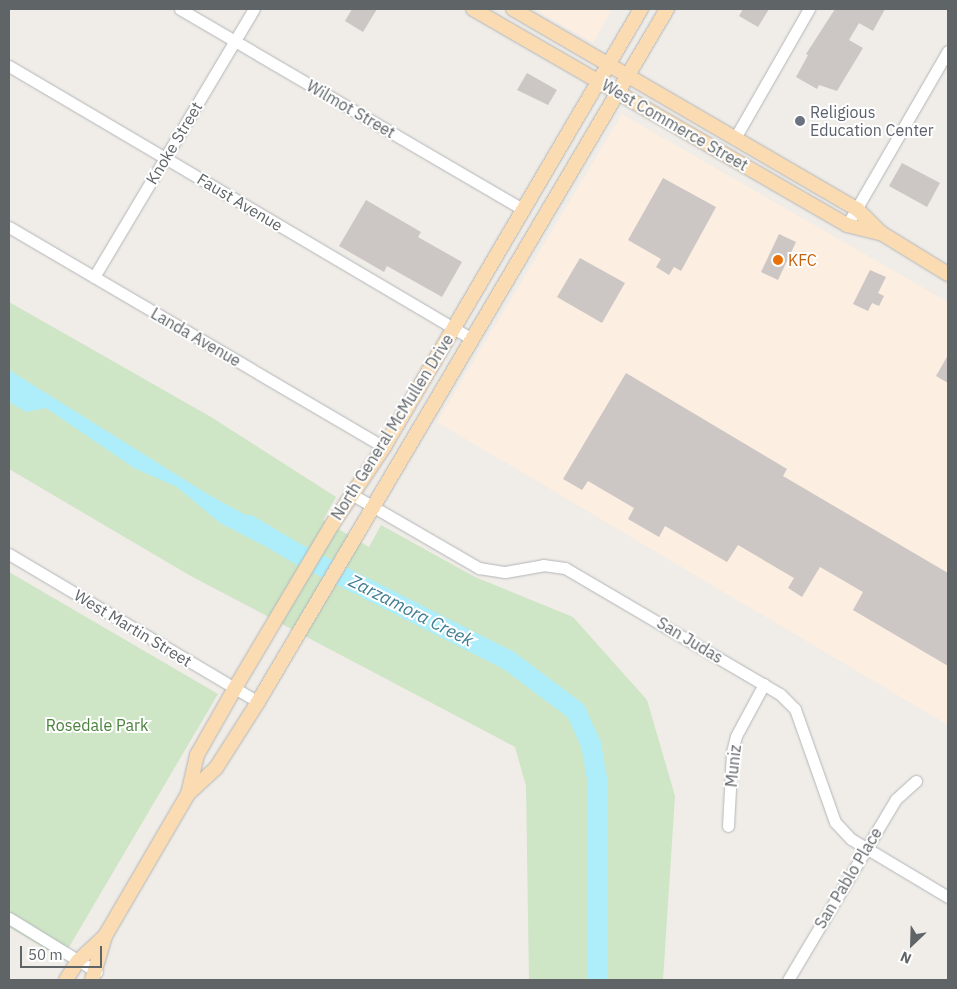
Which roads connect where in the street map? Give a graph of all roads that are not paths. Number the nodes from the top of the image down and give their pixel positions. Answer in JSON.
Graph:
{"nodes":[{"id":1,"x":180,"y":9,"type":"edge"},
{"id":2,"x":254,"y":9,"type":"edge"},
{"id":3,"x":473,"y":9,"type":"edge"},
{"id":4,"x":513,"y":9,"type":"edge"},
{"id":5,"x":641,"y":9,"type":"edge"},
{"id":6,"x":667,"y":9,"type":"edge"},
{"id":7,"x":809,"y":9,"type":"edge"},
{"id":8,"x":235,"y":41,"type":"junction"},
{"id":9,"x":948,"y":51,"type":"edge"},
{"id":10,"x":607,"y":64,"type":"junction"},
{"id":11,"x":9,"y":66,"type":"edge"},
{"id":12,"x":627,"y":75,"type":"junction"},
{"id":13,"x":598,"y":80,"type":"junction"},
{"id":14,"x":618,"y":91,"type":"junction"},
{"id":15,"x":734,"y":138,"type":"junction"},
{"id":16,"x":165,"y":158,"type":"junction"},
{"id":17,"x":522,"y":209,"type":"junction"},
{"id":18,"x":856,"y":209,"type":"junction"},
{"id":19,"x":847,"y":225,"type":"junction"},
{"id":20,"x":9,"y":227,"type":"edge"},
{"id":21,"x":881,"y":233,"type":"junction"},
{"id":22,"x":948,"y":274,"type":"edge"},
{"id":23,"x":94,"y":277,"type":"junction"},
{"id":24,"x":453,"y":328,"type":"junction"},
{"id":25,"x":472,"y":339,"type":"junction"},
{"id":26,"x":384,"y":447,"type":"junction"},
{"id":27,"x":353,"y":496,"type":"junction"},
{"id":28,"x":374,"y":508,"type":"junction"},
{"id":29,"x":9,"y":554,"type":"edge"},
{"id":30,"x":764,"y":684,"type":"junction"},
{"id":31,"x":235,"y":688,"type":"junction"},
{"id":32,"x":258,"y":702,"type":"junction"},
{"id":33,"x":916,"y":782,"type":"dead end"},
{"id":34,"x":188,"y":794,"type":"junction"},
{"id":35,"x":728,"y":826,"type":"dead end"},
{"id":36,"x":866,"y":848,"type":"junction"},
{"id":37,"x":945,"y":895,"type":"edge"},
{"id":38,"x":9,"y":918,"type":"edge"},
{"id":39,"x":104,"y":936,"type":"junction"},
{"id":40,"x":78,"y":961,"type":"junction"},
{"id":41,"x":94,"y":976,"type":"edge"},
{"id":42,"x":66,"y":980,"type":"edge"},
{"id":43,"x":788,"y":980,"type":"edge"}],
"edges":[{"from":1,"to":8,"type":"street","name":"Wilmot Street"},
{"from":2,"to":8,"type":"street","name":"Knoke Street"},
{"from":3,"to":13,"type":"main road","name":"West Commerce Street"},
{"from":4,"to":10,"type":"main road","name":"West Commerce Street"},
{"from":5,"to":10,"type":"main road","name":"North General McMullen Drive"},
{"from":6,"to":12,"type":"main road","name":"North General McMullen Drive"},
{"from":7,"to":15,"type":"street"},
{"from":8,"to":16,"type":"street","name":"Knoke Street"},
{"from":8,"to":17,"type":"street","name":"Wilmot Street"},
{"from":9,"to":18,"type":"street"},
{"from":10,"to":12,"type":"main road","name":"West Commerce Street"},
{"from":10,"to":13,"type":"main road","name":"North General McMullen Drive"},
{"from":11,"to":16,"type":"street","name":"Faust Avenue"},
{"from":12,"to":14,"type":"main road","name":"North General McMullen Drive"},
{"from":12,"to":15,"type":"main road","name":"West Commerce Street"},
{"from":13,"to":14,"type":"main road","name":"West Commerce Street"},
{"from":13,"to":17,"type":"main road","name":"North General McMullen Drive"},
{"from":14,"to":19,"type":"main road","name":"West Commerce Street"},
{"from":14,"to":25,"type":"main road","name":"North General McMullen Drive"},
{"from":15,"to":18,"type":"main road","name":"West Commerce Street"},
{"from":16,"to":23,"type":"street","name":"Knoke Street"},
{"from":16,"to":24,"type":"street","name":"Faust Avenue"},
{"from":17,"to":24,"type":"main road","name":"North General McMullen Drive"},
{"from":18,"to":19,"type":"street"},
{"from":18,"to":21,"type":"main road","name":"West Commerce Street"},
{"from":19,"to":21,"type":"main road","name":"West Commerce Street"},
{"from":20,"to":23,"type":"street","name":"Landa Avenue"},
{"from":21,"to":22,"type":"main road","name":"West Commerce Street"},
{"from":23,"to":26,"type":"street","name":"Landa Avenue"},
{"from":24,"to":25,"type":"street","name":"Faust Avenue"},
{"from":24,"to":26,"type":"main road","name":"North General McMullen Drive"},
{"from":25,"to":28,"type":"main road","name":"North General McMullen Drive"},
{"from":26,"to":27,"type":"main road","name":"North General McMullen Drive"},
{"from":27,"to":28,"type":"street","name":"San Judas"},
{"from":27,"to":31,"type":"main road","name":"North General McMullen Drive"},
{"from":28,"to":30,"type":"street","name":"San Judas"},
{"from":28,"to":32,"type":"main road","name":"North General McMullen Drive"},
{"from":29,"to":31,"type":"street","name":"West Martin Street"},
{"from":30,"to":35,"type":"street","name":"Muniz"},
{"from":30,"to":36,"type":"street","name":"San Judas"},
{"from":31,"to":32,"type":"street","name":"West Martin Street"},
{"from":31,"to":34,"type":"main road","name":"North General McMullen Drive"},
{"from":32,"to":34,"type":"main road","name":"North General McMullen Drive"},
{"from":33,"to":36,"type":"street","name":"San Pablo Place"},
{"from":34,"to":39,"type":"main road","name":"North General McMullen Drive"},
{"from":36,"to":37,"type":"street","name":"San Judas"},
{"from":36,"to":43,"type":"street","name":"San Pablo Place"},
{"from":38,"to":40,"type":"street"},
{"from":39,"to":40,"type":"main road","name":"North General McMullen Drive"},
{"from":39,"to":41,"type":"main road","name":"North General McMullen Drive"},
{"from":40,"to":41,"type":"street"},
{"from":40,"to":42,"type":"main road","name":"North General McMullen Drive"}]}
